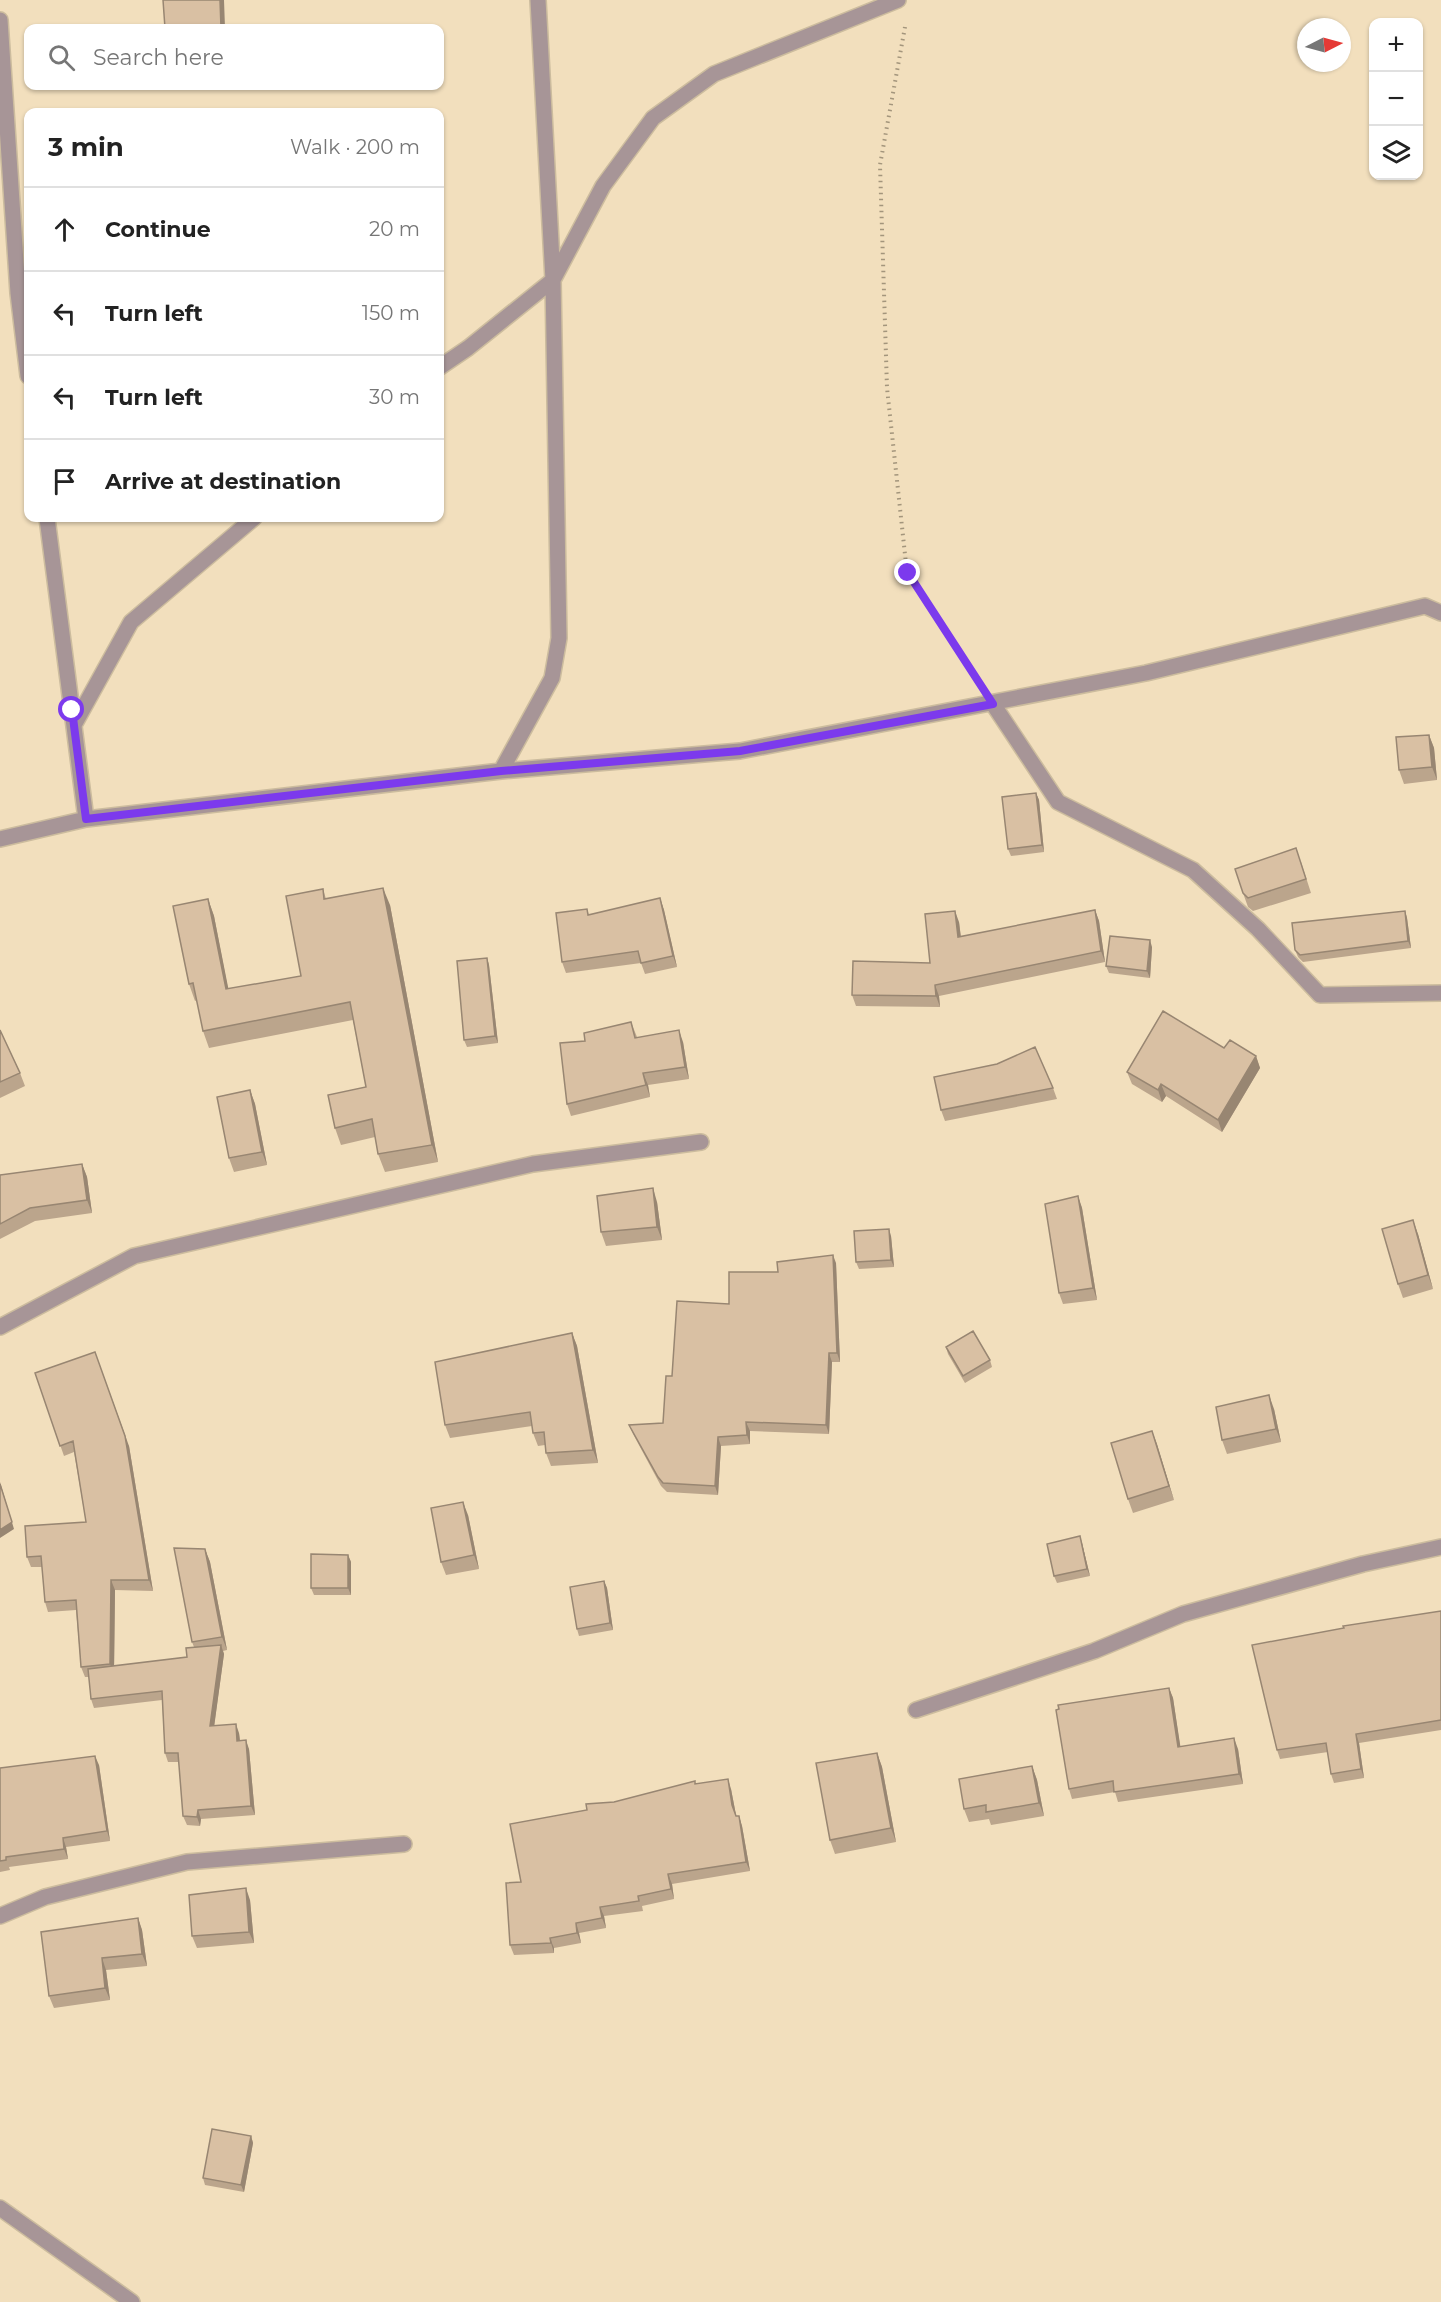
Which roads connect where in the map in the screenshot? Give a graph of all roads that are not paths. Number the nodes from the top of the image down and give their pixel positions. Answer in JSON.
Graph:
{"nodes":[{"id":1,"x":538,"y":0,"type":"edge"},
{"id":2,"x":898,"y":0,"type":"edge"},
{"id":3,"x":0,"y":20,"type":"edge"},
{"id":4,"x":553,"y":280,"type":"junction"},
{"id":5,"x":24,"y":343,"type":"edge"},
{"id":6,"x":444,"y":364,"type":"edge"},
{"id":7,"x":48,"y":522,"type":"edge"},
{"id":8,"x":249,"y":522,"type":"edge"},
{"id":9,"x":1441,"y":613,"type":"edge"},
{"id":10,"x":993,"y":704,"type":"junction"},
{"id":11,"x":74,"y":725,"type":"junction"},
{"id":12,"x":501,"y":771,"type":"junction"},
{"id":13,"x":86,"y":819,"type":"junction"},
{"id":14,"x":0,"y":839,"type":"edge"},
{"id":15,"x":1441,"y":993,"type":"edge"},
{"id":16,"x":701,"y":1142,"type":"dead end"},
{"id":17,"x":0,"y":1327,"type":"edge"},
{"id":18,"x":1441,"y":1547,"type":"edge"},
{"id":19,"x":916,"y":1710,"type":"dead end"},
{"id":20,"x":404,"y":1844,"type":"dead end"},
{"id":21,"x":0,"y":1916,"type":"edge"},
{"id":22,"x":0,"y":2208,"type":"edge"},
{"id":23,"x":132,"y":2302,"type":"edge"}],
"edges":[{"from":1,"to":4,"type":"street"},
{"from":2,"to":4,"type":"street"},
{"from":3,"to":5,"type":"street"},
{"from":4,"to":6,"type":"street"},
{"from":4,"to":12,"type":"street"},
{"from":7,"to":11,"type":"street"},
{"from":8,"to":11,"type":"street"},
{"from":9,"to":10,"type":"street"},
{"from":10,"to":12,"type":"street"},
{"from":10,"to":15,"type":"street"},
{"from":11,"to":13,"type":"street"},
{"from":12,"to":13,"type":"street"},
{"from":13,"to":14,"type":"street"},
{"from":16,"to":17,"type":"street"},
{"from":18,"to":19,"type":"street"},
{"from":20,"to":21,"type":"street"},
{"from":22,"to":23,"type":"street"}]}
